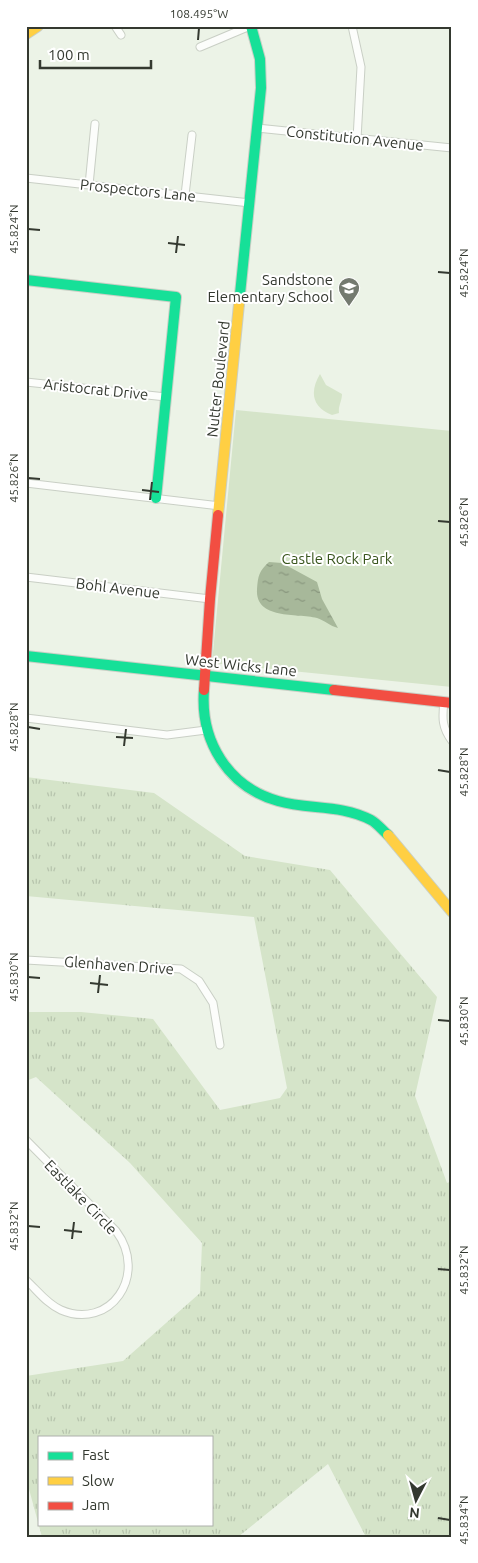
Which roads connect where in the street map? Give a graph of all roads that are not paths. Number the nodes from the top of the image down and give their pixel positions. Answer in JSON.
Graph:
{"nodes":[{"id":1,"x":38,"y":26,"type":"edge"},
{"id":2,"x":114,"y":26,"type":"edge"},
{"id":3,"x":250,"y":26,"type":"edge"},
{"id":4,"x":352,"y":26,"type":"edge"},
{"id":5,"x":26,"y":34,"type":"edge"},
{"id":6,"x":121,"y":35,"type":"dead end"},
{"id":7,"x":200,"y":47,"type":"dead end"},
{"id":8,"x":95,"y":124,"type":"dead end"},
{"id":9,"x":257,"y":128,"type":"junction"},
{"id":10,"x":192,"y":134,"type":"dead end"},
{"id":11,"x":452,"y":138,"type":"edge"},
{"id":12,"x":357,"y":139,"type":"junction"},
{"id":13,"x":451,"y":147,"type":"edge"},
{"id":14,"x":26,"y":178,"type":"edge"},
{"id":15,"x":89,"y":185,"type":"junction"},
{"id":16,"x":185,"y":195,"type":"junction"},
{"id":17,"x":250,"y":203,"type":"junction"},
{"id":18,"x":26,"y":280,"type":"edge"},
{"id":19,"x":26,"y":382,"type":"edge"},
{"id":20,"x":166,"y":397,"type":"junction"},
{"id":21,"x":26,"y":483,"type":"edge"},
{"id":22,"x":156,"y":498,"type":"junction"},
{"id":23,"x":220,"y":506,"type":"junction"},
{"id":24,"x":26,"y":577,"type":"edge"},
{"id":25,"x":210,"y":599,"type":"junction"},
{"id":26,"x":26,"y":656,"type":"edge"},
{"id":27,"x":205,"y":677,"type":"junction"},
{"id":28,"x":448,"y":703,"type":"edge"},
{"id":29,"x":26,"y":718,"type":"edge"},
{"id":30,"x":206,"y":730,"type":"junction"},
{"id":31,"x":452,"y":741,"type":"edge"},
{"id":32,"x":452,"y":912,"type":"edge"},
{"id":33,"x":26,"y":960,"type":"edge"},
{"id":34,"x":220,"y":1045,"type":"dead end"},
{"id":35,"x":26,"y":1140,"type":"edge"},
{"id":36,"x":26,"y":1280,"type":"edge"}],
"edges":[{"from":1,"to":5,"type":"street"},
{"from":2,"to":6,"type":"street"},
{"from":3,"to":7,"type":"street"},
{"from":3,"to":9,"type":"street","name":"Nutter Boulevard"},
{"from":4,"to":12,"type":"street"},
{"from":8,"to":15,"type":"street"},
{"from":9,"to":12,"type":"street","name":"Constitution Avenue"},
{"from":9,"to":17,"type":"street","name":"Nutter Boulevard"},
{"from":10,"to":16,"type":"street"},
{"from":11,"to":13,"type":"street"},
{"from":12,"to":13,"type":"street","name":"Constitution Avenue"},
{"from":14,"to":15,"type":"street","name":"Prospectors Lane"},
{"from":15,"to":16,"type":"street","name":"Prospectors Lane"},
{"from":16,"to":17,"type":"street","name":"Prospectors Lane"},
{"from":17,"to":23,"type":"street","name":"Nutter Boulevard"},
{"from":18,"to":20,"type":"street"},
{"from":19,"to":20,"type":"street","name":"Aristocrat Drive"},
{"from":20,"to":22,"type":"street"},
{"from":21,"to":22,"type":"street"},
{"from":22,"to":23,"type":"street"},
{"from":23,"to":25,"type":"street","name":"Nutter Boulevard"},
{"from":24,"to":25,"type":"street","name":"Bohl Avenue"},
{"from":25,"to":27,"type":"street","name":"Nutter Boulevard"},
{"from":26,"to":27,"type":"street","name":"West Wicks Lane"},
{"from":27,"to":28,"type":"street","name":"West Wicks Lane"},
{"from":27,"to":30,"type":"street","name":"Nutter Boulevard"},
{"from":28,"to":31,"type":"street"},
{"from":29,"to":30,"type":"street"},
{"from":30,"to":32,"type":"street"},
{"from":33,"to":34,"type":"street","name":"Glenhaven Drive"},
{"from":35,"to":36,"type":"street","name":"Eastlake Circle"}]}
